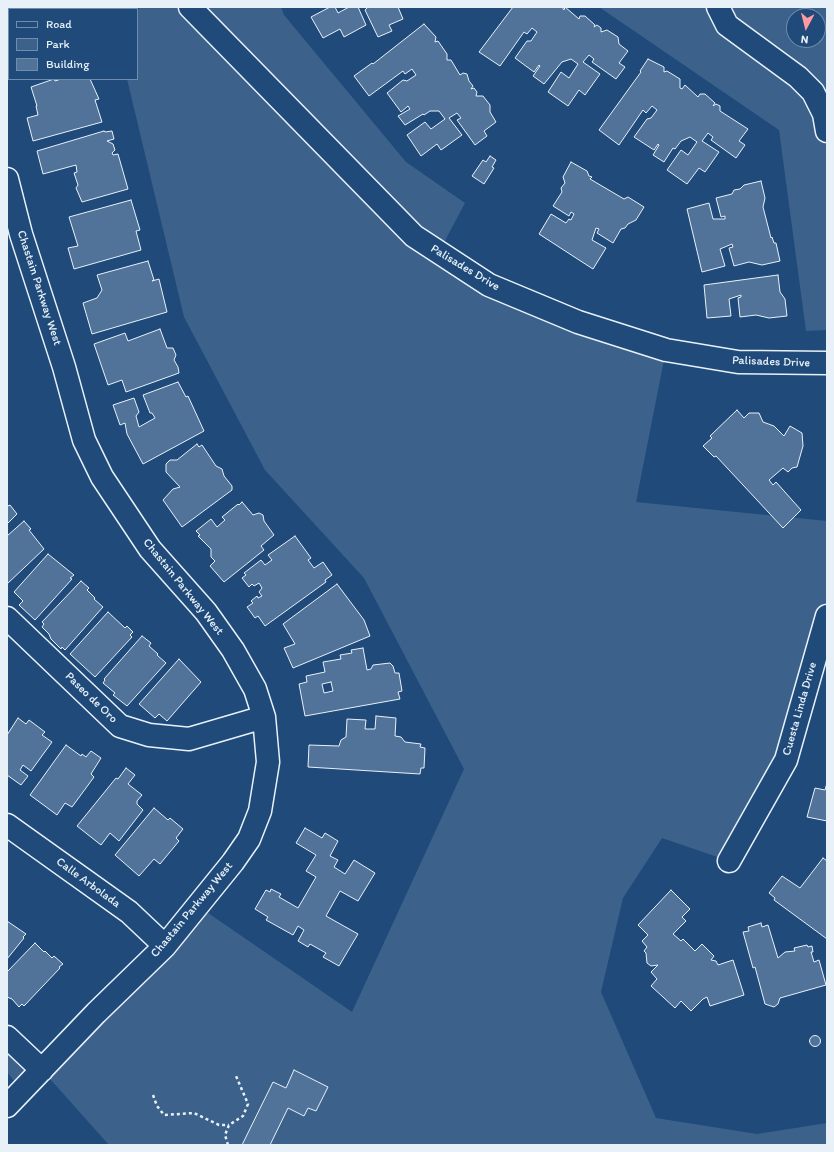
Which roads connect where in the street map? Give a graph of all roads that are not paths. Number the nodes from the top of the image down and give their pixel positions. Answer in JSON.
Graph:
{"nodes":[{"id":1,"x":190,"y":7,"type":"edge"},
{"id":2,"x":718,"y":7,"type":"edge"},
{"id":3,"x":827,"y":131,"type":"edge"},
{"id":4,"x":7,"y":179,"type":"edge"},
{"id":5,"x":827,"y":363,"type":"edge"},
{"id":6,"x":827,"y":616,"type":"edge"},
{"id":7,"x":7,"y":618,"type":"edge"},
{"id":8,"x":264,"y":717,"type":"junction"},
{"id":9,"x":7,"y":824,"type":"edge"},
{"id":10,"x":729,"y":861,"type":"dead end"},
{"id":11,"x":165,"y":946,"type":"junction"},
{"id":12,"x":7,"y":1037,"type":"edge"},
{"id":13,"x":42,"y":1070,"type":"junction"},
{"id":14,"x":7,"y":1106,"type":"edge"}],
"edges":[{"from":1,"to":5,"type":"street","name":"Palisades Drive"},
{"from":2,"to":3,"type":"street"},
{"from":4,"to":8,"type":"street","name":"Chastain Parkway West"},
{"from":6,"to":10,"type":"street","name":"Cuesta Linda Drive"},
{"from":7,"to":8,"type":"street","name":"Paseo de Oro"},
{"from":8,"to":11,"type":"street","name":"Chastain Parkway West"},
{"from":9,"to":11,"type":"street","name":"Calle Arbolada"},
{"from":11,"to":13,"type":"street","name":"Chastain Parkway West"},
{"from":12,"to":13,"type":"street"},
{"from":13,"to":14,"type":"street","name":"Chastain Parkway West"}]}
